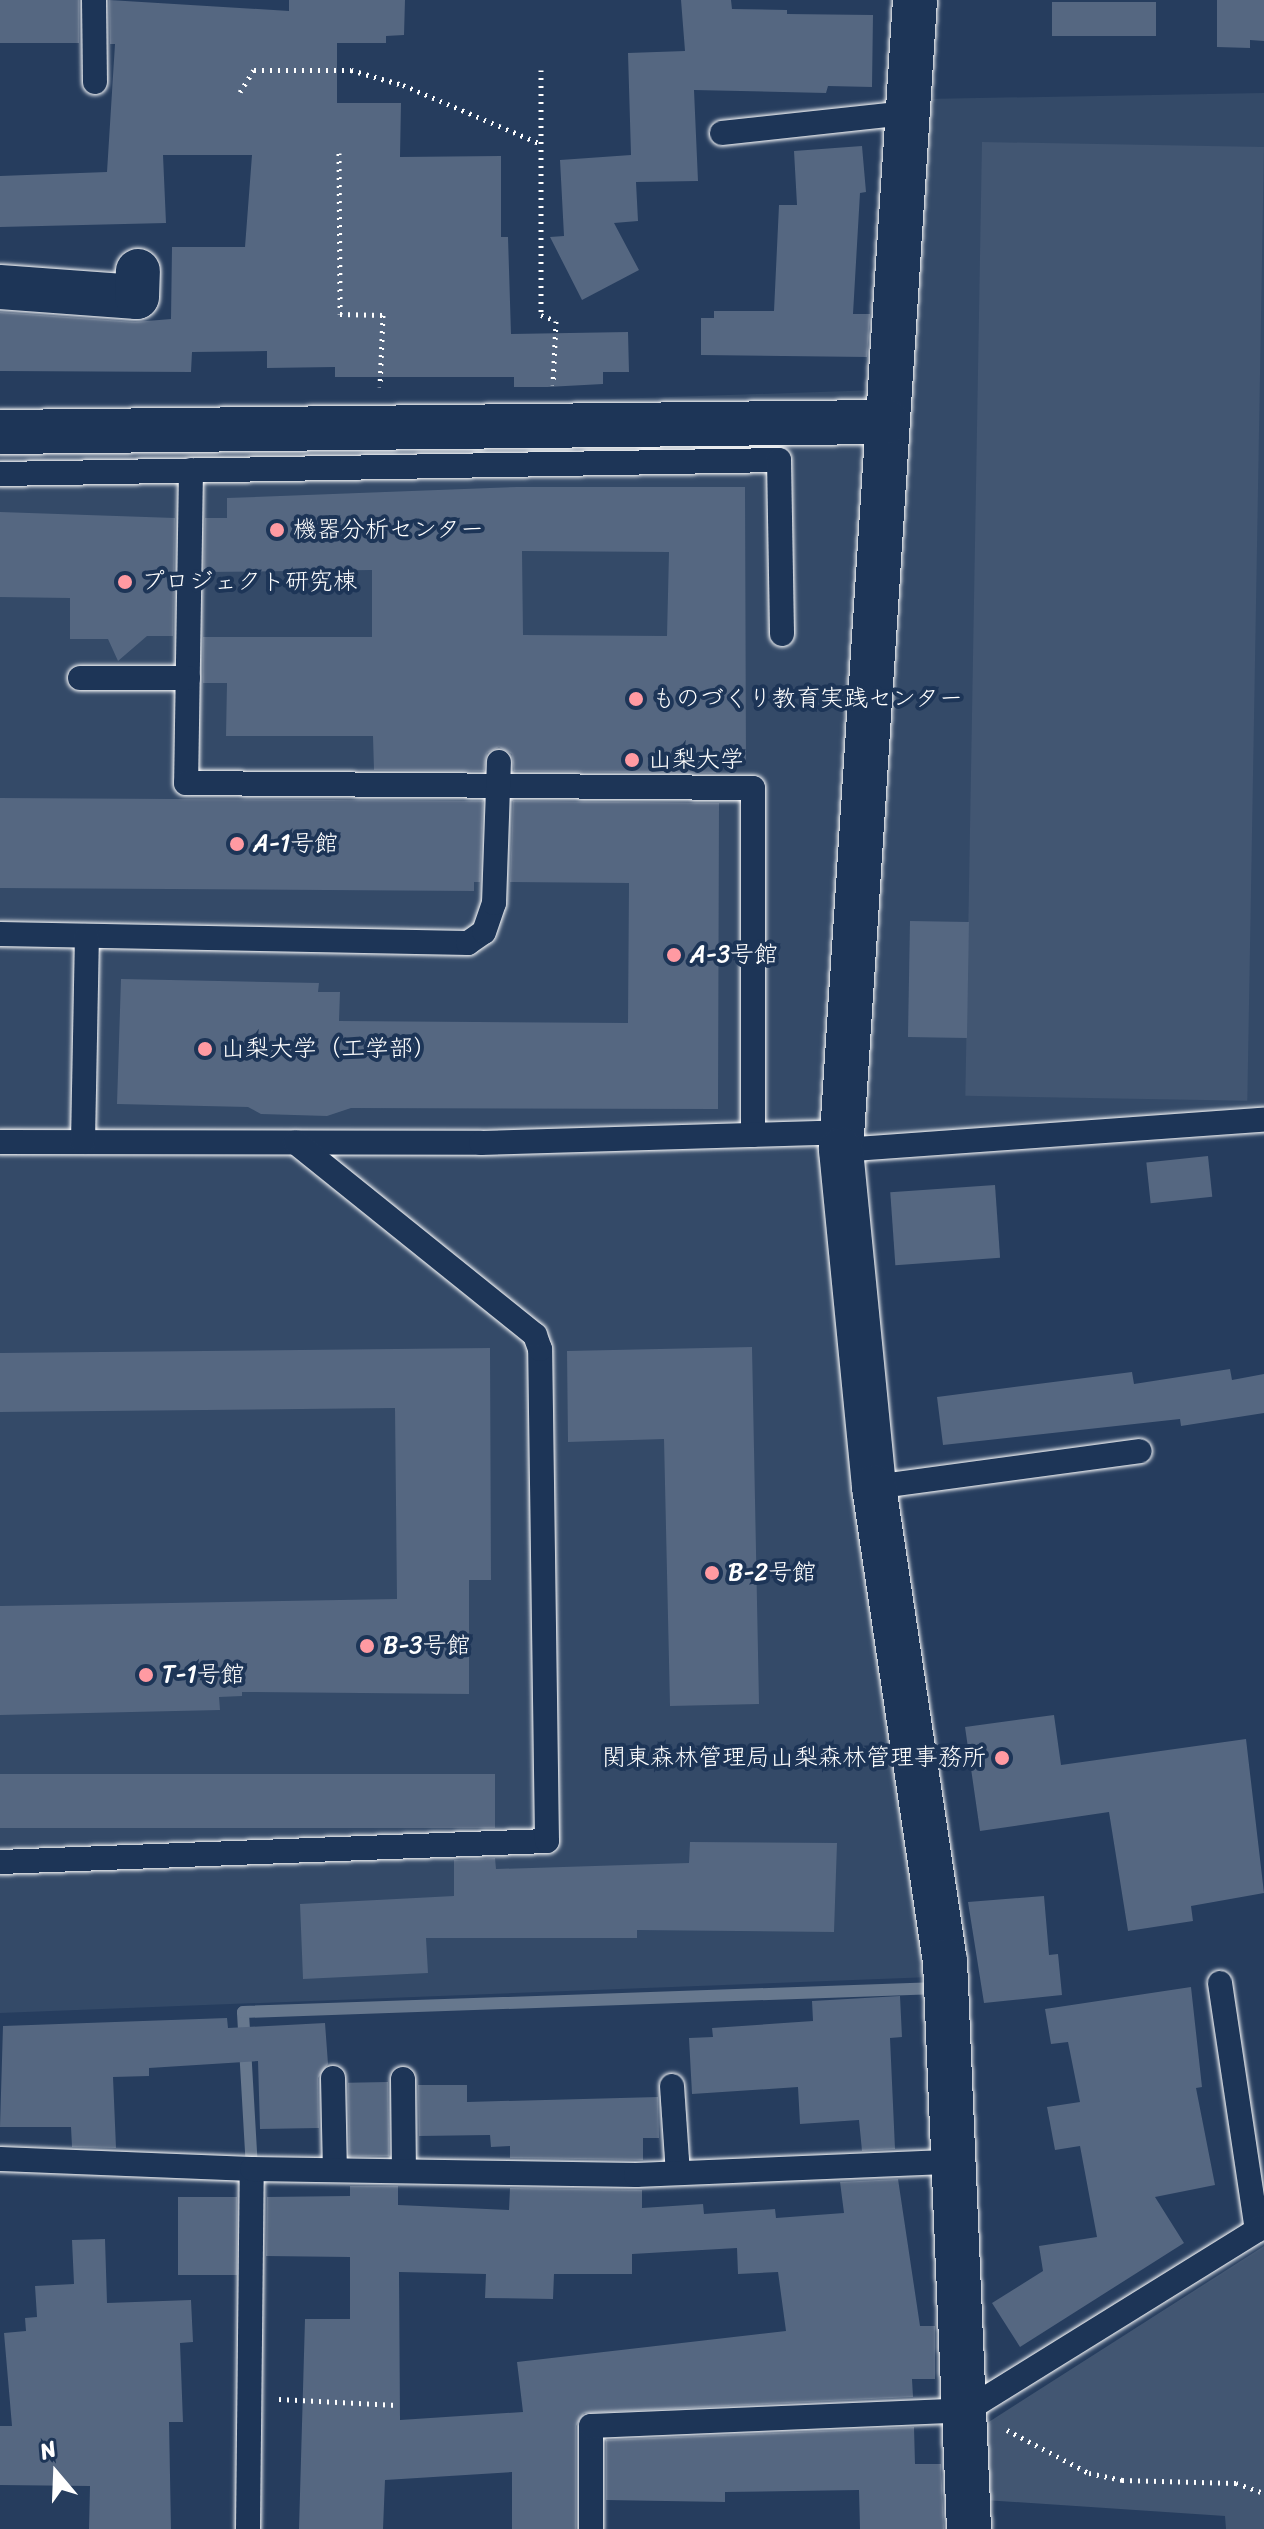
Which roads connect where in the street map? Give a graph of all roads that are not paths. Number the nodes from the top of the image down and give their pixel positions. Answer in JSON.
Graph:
{"nodes":[{"id":1,"x":94,"y":0,"type":"edge"},
{"id":2,"x":915,"y":0,"type":"edge"},
{"id":3,"x":95,"y":82,"type":"dead end"},
{"id":4,"x":907,"y":113,"type":"junction"},
{"id":5,"x":722,"y":133,"type":"dead end"},
{"id":6,"x":138,"y":271,"type":"dead end"},
{"id":7,"x":0,"y":287,"type":"edge"},
{"id":8,"x":888,"y":422,"type":"junction"},
{"id":9,"x":0,"y":432,"type":"edge"},
{"id":10,"x":191,"y":470,"type":"junction"},
{"id":11,"x":0,"y":474,"type":"edge"},
{"id":12,"x":782,"y":634,"type":"dead end"},
{"id":13,"x":80,"y":678,"type":"dead end"},
{"id":14,"x":188,"y":678,"type":"junction"},
{"id":15,"x":499,"y":762,"type":"dead end"},
{"id":16,"x":498,"y":786,"type":"junction"},
{"id":17,"x":0,"y":934,"type":"edge"},
{"id":18,"x":87,"y":936,"type":"junction"},
{"id":19,"x":1264,"y":1120,"type":"edge"},
{"id":20,"x":753,"y":1135,"type":"junction"},
{"id":21,"x":842,"y":1141,"type":"junction"},
{"id":22,"x":0,"y":1142,"type":"edge"},
{"id":23,"x":83,"y":1142,"type":"junction"},
{"id":24,"x":296,"y":1143,"type":"junction"},
{"id":25,"x":1140,"y":1451,"type":"dead end"},
{"id":26,"x":874,"y":1487,"type":"junction"},
{"id":27,"x":0,"y":1862,"type":"edge"},
{"id":28,"x":1220,"y":1983,"type":"dead end"},
{"id":29,"x":333,"y":2078,"type":"dead end"},
{"id":30,"x":403,"y":2079,"type":"dead end"},
{"id":31,"x":672,"y":2086,"type":"dead end"},
{"id":32,"x":0,"y":2159,"type":"edge"},
{"id":33,"x":952,"y":2162,"type":"junction"},
{"id":34,"x":252,"y":2169,"type":"junction"},
{"id":35,"x":335,"y":2170,"type":"junction"},
{"id":36,"x":404,"y":2171,"type":"junction"},
{"id":37,"x":678,"y":2173,"type":"junction"},
{"id":38,"x":1261,"y":2228,"type":"edge"},
{"id":39,"x":967,"y":2410,"type":"junction"},
{"id":40,"x":248,"y":2529,"type":"edge"},
{"id":41,"x":591,"y":2529,"type":"edge"},
{"id":42,"x":969,"y":2529,"type":"edge"}],
"edges":[{"from":1,"to":3,"type":"lane"},
{"from":2,"to":4,"type":"street"},
{"from":4,"to":5,"type":"lane"},
{"from":4,"to":8,"type":"street"},
{"from":6,"to":7,"type":"street"},
{"from":8,"to":9,"type":"street"},
{"from":8,"to":21,"type":"street"},
{"from":10,"to":11,"type":"lane"},
{"from":10,"to":12,"type":"lane"},
{"from":10,"to":14,"type":"lane"},
{"from":13,"to":14,"type":"lane"},
{"from":14,"to":16,"type":"lane"},
{"from":15,"to":16,"type":"lane"},
{"from":16,"to":18,"type":"lane"},
{"from":16,"to":20,"type":"lane"},
{"from":17,"to":18,"type":"lane"},
{"from":18,"to":23,"type":"lane"},
{"from":19,"to":21,"type":"lane"},
{"from":20,"to":21,"type":"lane"},
{"from":20,"to":24,"type":"lane"},
{"from":21,"to":26,"type":"street"},
{"from":22,"to":23,"type":"lane"},
{"from":23,"to":24,"type":"lane"},
{"from":24,"to":27,"type":"lane"},
{"from":25,"to":26,"type":"lane"},
{"from":26,"to":33,"type":"street"},
{"from":28,"to":38,"type":"lane"},
{"from":29,"to":35,"type":"lane"},
{"from":30,"to":36,"type":"lane"},
{"from":31,"to":37,"type":"lane"},
{"from":32,"to":34,"type":"lane"},
{"from":33,"to":37,"type":"lane"},
{"from":33,"to":39,"type":"street"},
{"from":34,"to":35,"type":"lane"},
{"from":34,"to":40,"type":"lane"},
{"from":35,"to":36,"type":"lane"},
{"from":36,"to":37,"type":"lane"},
{"from":38,"to":39,"type":"lane"},
{"from":39,"to":41,"type":"lane"},
{"from":39,"to":42,"type":"street"}]}
